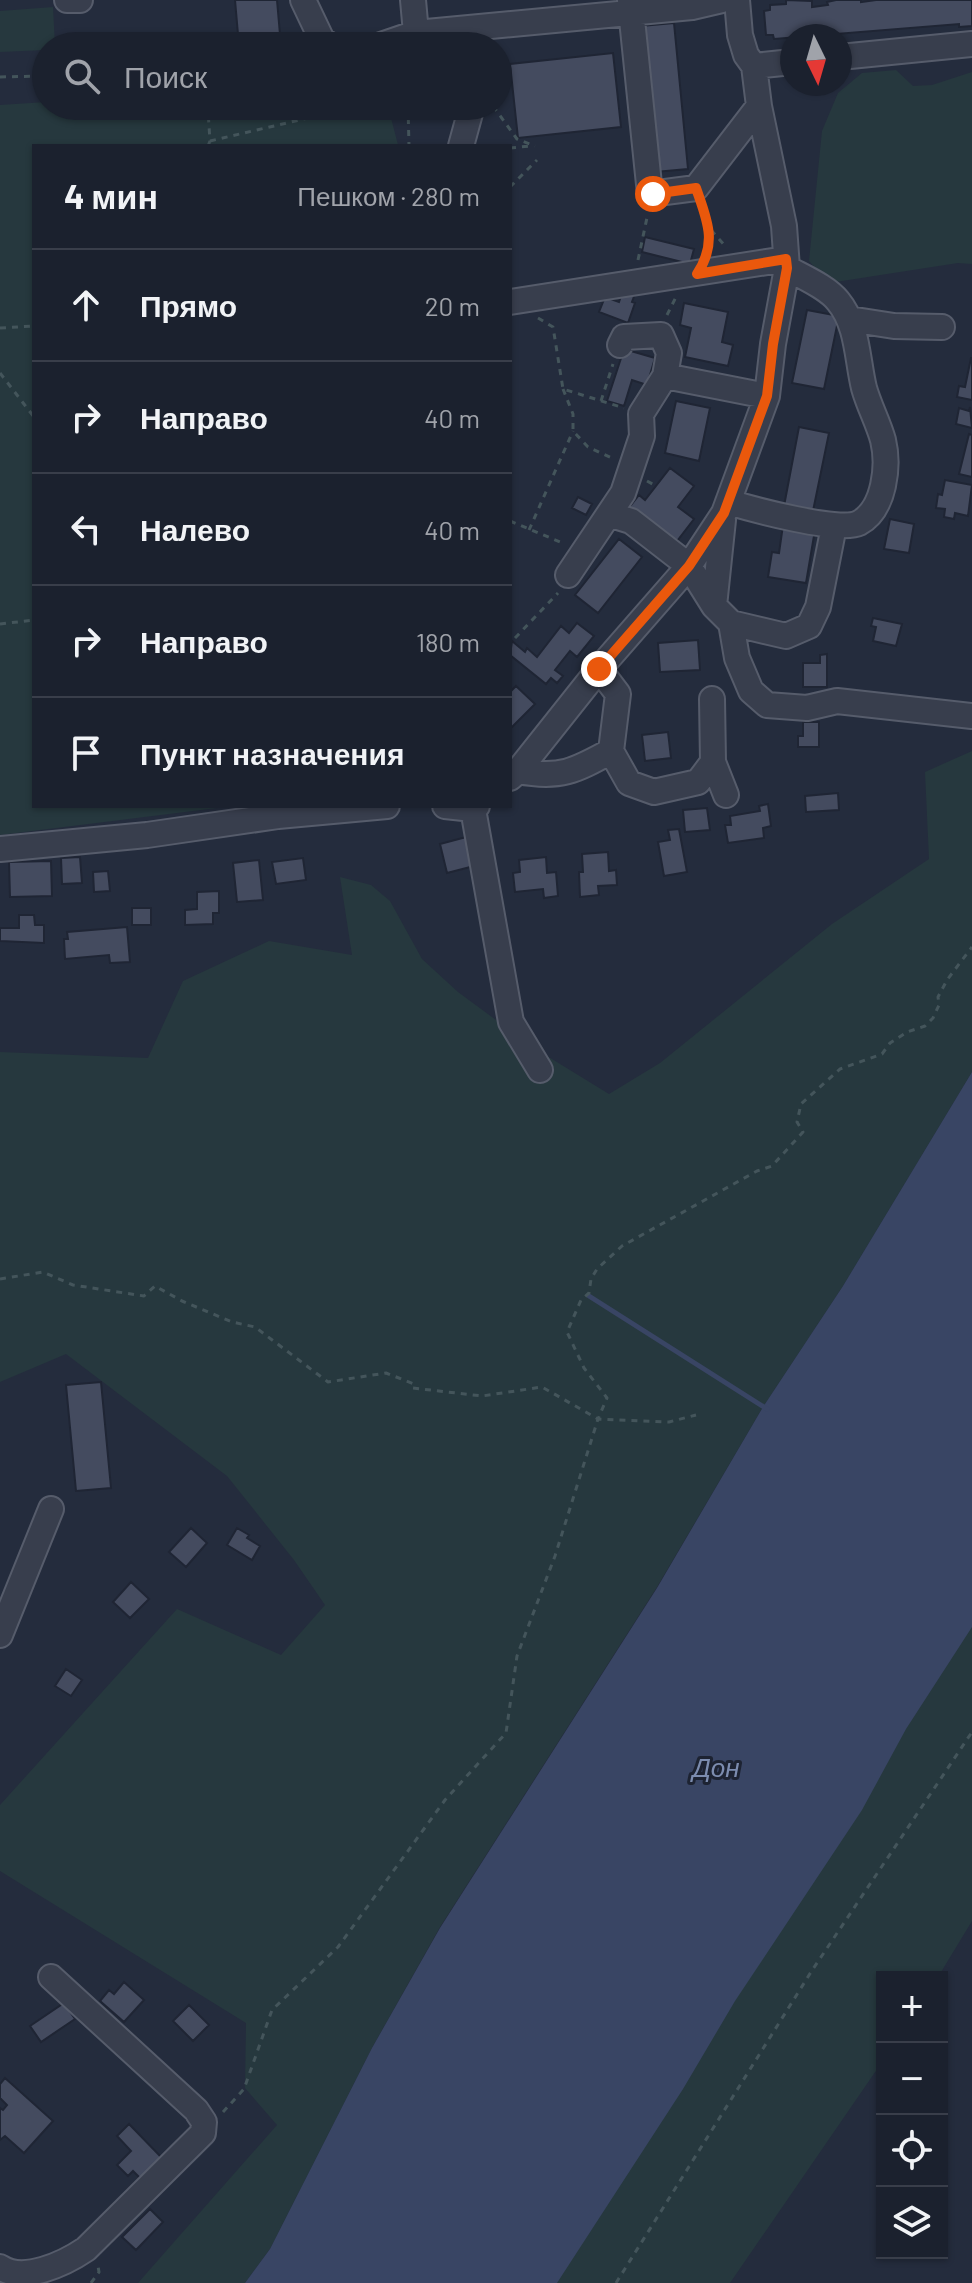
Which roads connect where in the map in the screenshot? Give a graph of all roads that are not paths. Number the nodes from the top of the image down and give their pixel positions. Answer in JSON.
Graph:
{"nodes":[{"id":1,"x":67,"y":0,"type":"edge"},
{"id":2,"x":80,"y":0,"type":"edge"},
{"id":3,"x":303,"y":0,"type":"edge"},
{"id":4,"x":413,"y":0,"type":"edge"},
{"id":5,"x":722,"y":0,"type":"edge"},
{"id":6,"x":737,"y":0,"type":"edge"},
{"id":7,"x":631,"y":6,"type":"edge"},
{"id":8,"x":513,"y":24,"type":"edge"},
{"id":9,"x":318,"y":32,"type":"edge"},
{"id":10,"x":416,"y":32,"type":"edge"},
{"id":11,"x":427,"y":32,"type":"edge"},
{"id":12,"x":972,"y":44,"type":"edge"},
{"id":13,"x":852,"y":56,"type":"edge"},
{"id":14,"x":780,"y":63,"type":"edge"},
{"id":15,"x":754,"y":66,"type":"junction"},
{"id":16,"x":759,"y":106,"type":"junction"},
{"id":17,"x":468,"y":120,"type":"edge"},
{"id":18,"x":462,"y":144,"type":"edge"},
{"id":19,"x":787,"y":264,"type":"junction"},
{"id":20,"x":512,"y":302,"type":"edge"},
{"id":21,"x":849,"y":319,"type":"junction"},
{"id":22,"x":942,"y":327,"type":"dead end"},
{"id":23,"x":620,"y":345,"type":"road end"},
{"id":24,"x":665,"y":376,"type":"junction"},
{"id":25,"x":767,"y":396,"type":"junction"},
{"id":26,"x":726,"y":508,"type":"junction"},
{"id":27,"x":619,"y":512,"type":"junction"},
{"id":28,"x":834,"y":526,"type":"junction"},
{"id":29,"x":689,"y":566,"type":"junction"},
{"id":30,"x":568,"y":575,"type":"road end"},
{"id":31,"x":714,"y":606,"type":"junction"},
{"id":32,"x":731,"y":623,"type":"junction"},
{"id":33,"x":599,"y":669,"type":"junction"},
{"id":34,"x":712,"y":699,"type":"dead end"},
{"id":35,"x":972,"y":716,"type":"edge"},
{"id":36,"x":611,"y":751,"type":"junction"},
{"id":37,"x":713,"y":762,"type":"junction"},
{"id":38,"x":514,"y":774,"type":"edge"},
{"id":39,"x":726,"y":795,"type":"dead end"},
{"id":40,"x":356,"y":808,"type":"edge"},
{"id":41,"x":475,"y":808,"type":"edge"},
{"id":42,"x":325,"y":810,"type":"edge"},
{"id":43,"x":0,"y":849,"type":"edge"},
{"id":44,"x":540,"y":1070,"type":"dead end"},
{"id":45,"x":51,"y":1509,"type":"dead end"},
{"id":46,"x":0,"y":1635,"type":"edge"},
{"id":47,"x":51,"y":1977,"type":"dead end"},
{"id":48,"x":0,"y":2267,"type":"edge"}],
"edges":[{"from":1,"to":2,"type":"street"},
{"from":3,"to":9,"type":"street"},
{"from":4,"to":10,"type":"street"},
{"from":5,"to":7,"type":"street"},
{"from":6,"to":15,"type":"street"},
{"from":7,"to":8,"type":"street"},
{"from":7,"to":16,"type":"street"},
{"from":8,"to":11,"type":"street"},
{"from":12,"to":13,"type":"street"},
{"from":14,"to":15,"type":"street"},
{"from":15,"to":16,"type":"street"},
{"from":16,"to":19,"type":"street"},
{"from":17,"to":18,"type":"street"},
{"from":19,"to":20,"type":"street"},
{"from":19,"to":21,"type":"street"},
{"from":19,"to":25,"type":"street"},
{"from":21,"to":22,"type":"street"},
{"from":21,"to":28,"type":"street"},
{"from":23,"to":24,"type":"street"},
{"from":24,"to":25,"type":"street"},
{"from":24,"to":27,"type":"street"},
{"from":25,"to":26,"type":"street"},
{"from":26,"to":28,"type":"street"},
{"from":26,"to":29,"type":"street"},
{"from":26,"to":31,"type":"street"},
{"from":27,"to":29,"type":"street"},
{"from":27,"to":30,"type":"street"},
{"from":28,"to":32,"type":"street"},
{"from":29,"to":31,"type":"street"},
{"from":29,"to":33,"type":"street"},
{"from":31,"to":32,"type":"street"},
{"from":32,"to":35,"type":"street"},
{"from":33,"to":36,"type":"street"},
{"from":33,"to":38,"type":"street"},
{"from":34,"to":37,"type":"street"},
{"from":36,"to":37,"type":"street"},
{"from":36,"to":38,"type":"street"},
{"from":37,"to":39,"type":"street"},
{"from":40,"to":42,"type":"street"},
{"from":41,"to":44,"type":"street"},
{"from":42,"to":43,"type":"street"},
{"from":45,"to":46,"type":"street"},
{"from":47,"to":48,"type":"street"}]}
